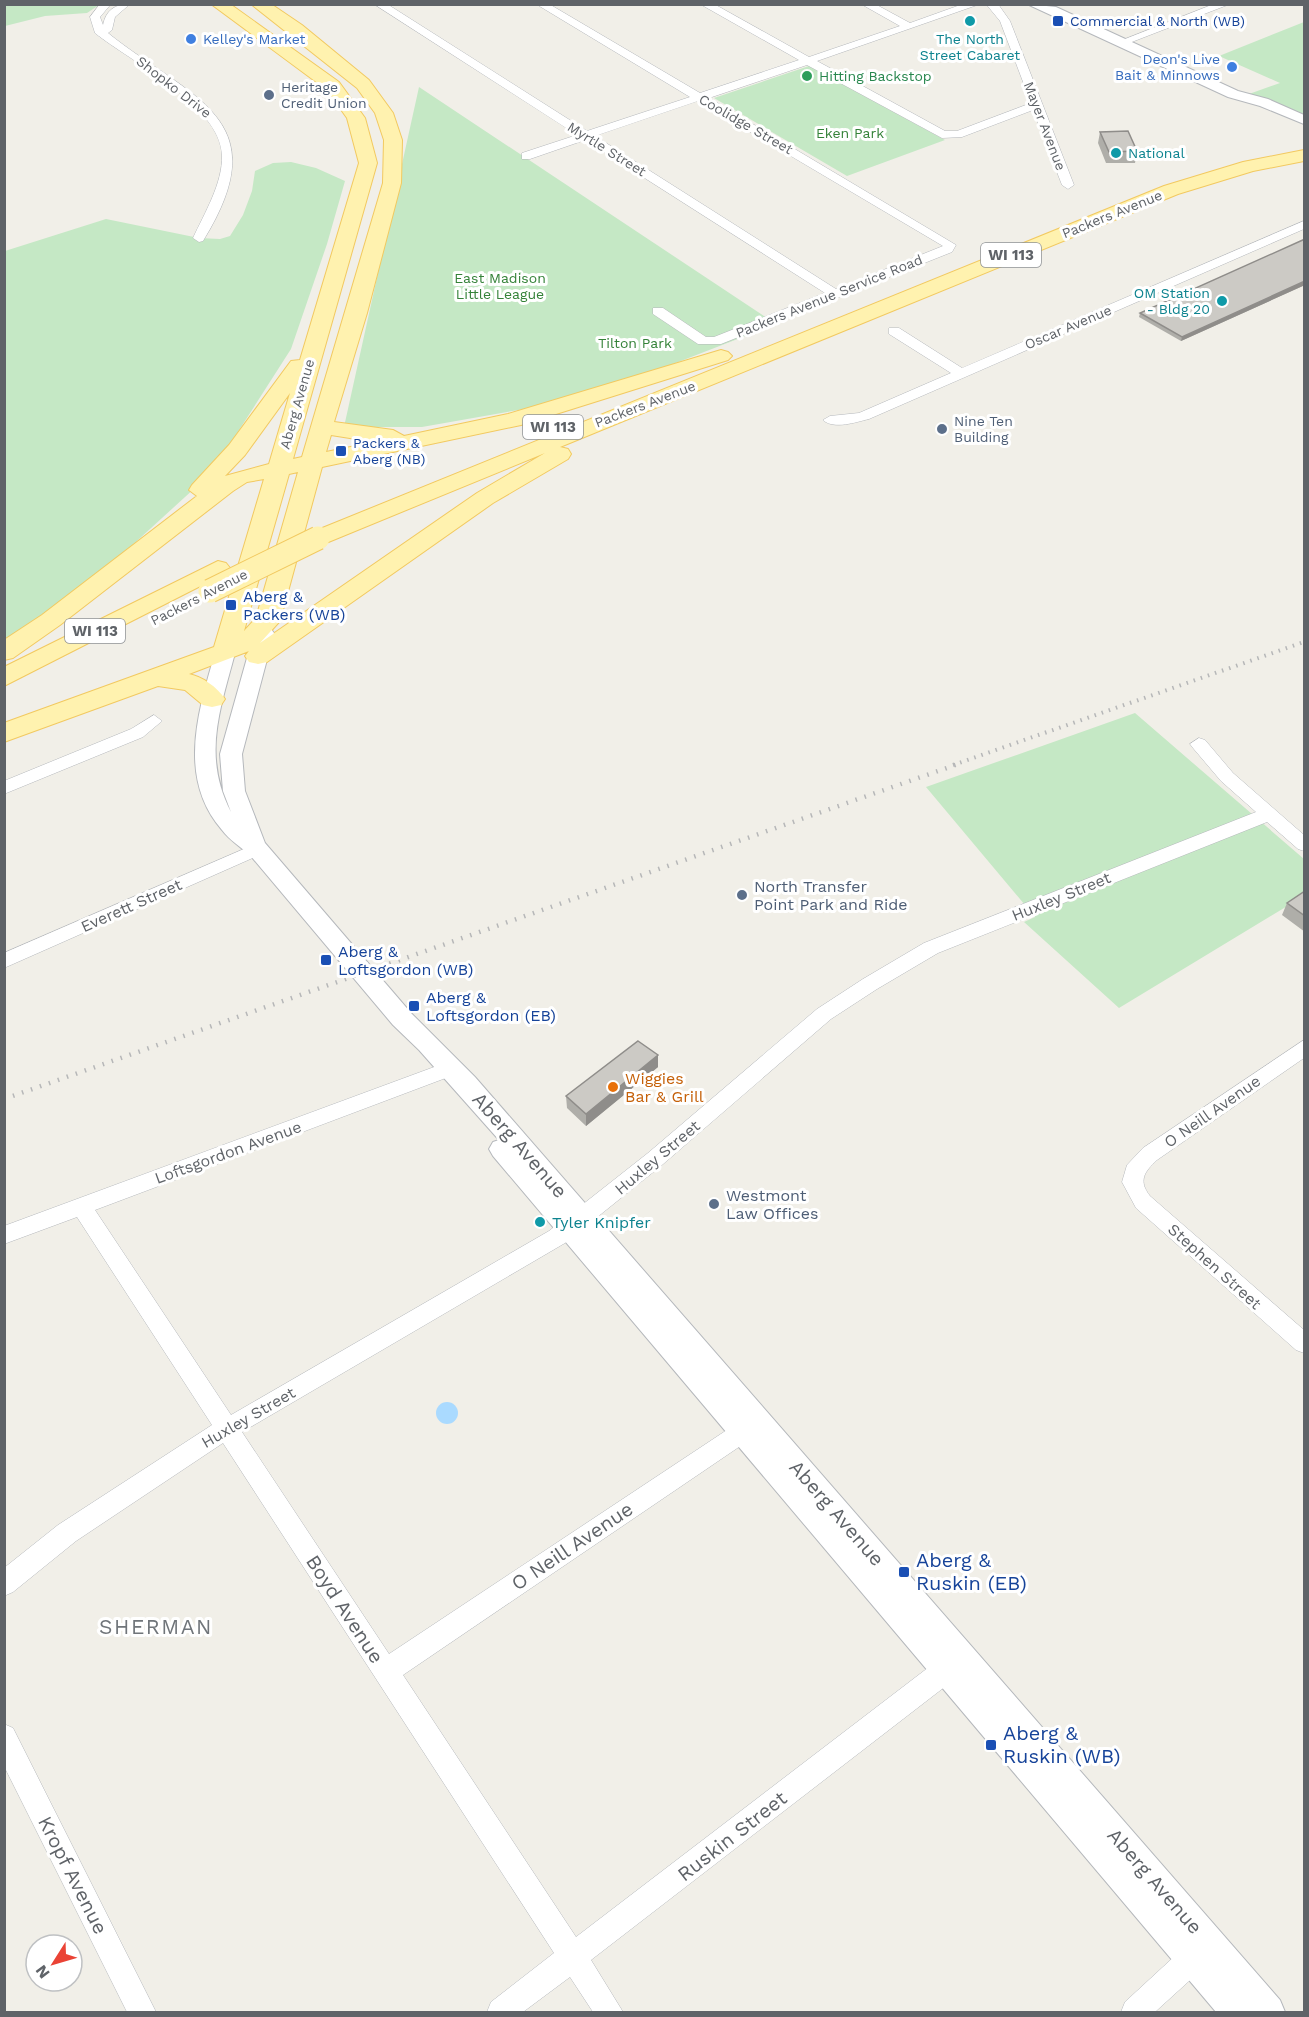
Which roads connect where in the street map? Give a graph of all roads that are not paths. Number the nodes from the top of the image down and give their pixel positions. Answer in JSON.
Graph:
{"nodes":[{"id":1,"x":106,"y":4,"type":"edge"},
{"id":2,"x":125,"y":4,"type":"edge"},
{"id":3,"x":219,"y":4,"type":"edge"},
{"id":4,"x":241,"y":4,"type":"edge"},
{"id":5,"x":259,"y":4,"type":"edge"},
{"id":6,"x":379,"y":4,"type":"edge"},
{"id":7,"x":541,"y":4,"type":"edge"},
{"id":8,"x":705,"y":4,"type":"edge"},
{"id":9,"x":866,"y":4,"type":"edge"},
{"id":10,"x":975,"y":4,"type":"edge"},
{"id":11,"x":991,"y":4,"type":"edge"},
{"id":12,"x":1033,"y":4,"type":"edge"},
{"id":13,"x":1225,"y":4,"type":"edge"},
{"id":14,"x":1048,"y":7,"type":"edge"},
{"id":15,"x":910,"y":27,"type":"junction"},
{"id":16,"x":1120,"y":43,"type":"junction"},
{"id":17,"x":117,"y":44,"type":"junction"},
{"id":18,"x":322,"y":49,"type":"junction"},
{"id":19,"x":809,"y":61,"type":"junction"},
{"id":20,"x":700,"y":97,"type":"junction"},
{"id":21,"x":1249,"y":100,"type":"junction"},
{"id":22,"x":1036,"y":105,"type":"junction"},
{"id":23,"x":1305,"y":120,"type":"edge"},
{"id":24,"x":1305,"y":130,"type":"edge"},
{"id":25,"x":586,"y":136,"type":"junction"},
{"id":26,"x":1305,"y":144,"type":"edge"},
{"id":27,"x":526,"y":156,"type":"dead end"},
{"id":28,"x":1305,"y":156,"type":"edge"},
{"id":29,"x":1068,"y":184,"type":"dead end"},
{"id":30,"x":1305,"y":225,"type":"edge"},
{"id":31,"x":199,"y":238,"type":"dead end"},
{"id":32,"x":950,"y":245,"type":"joint"},
{"id":33,"x":835,"y":294,"type":"junction"},
{"id":34,"x":658,"y":311,"type":"dead end"},
{"id":35,"x":894,"y":331,"type":"dead end"},
{"id":36,"x":312,"y":349,"type":"junction"},
{"id":37,"x":730,"y":353,"type":"junction"},
{"id":38,"x":960,"y":373,"type":"junction"},
{"id":39,"x":677,"y":393,"type":"junction"},
{"id":40,"x":830,"y":420,"type":"dead end"},
{"id":41,"x":322,"y":426,"type":"junction"},
{"id":42,"x":450,"y":434,"type":"junction"},
{"id":43,"x":311,"y":463,"type":"junction"},
{"id":44,"x":278,"y":469,"type":"junction"},
{"id":45,"x":268,"y":510,"type":"junction"},
{"id":46,"x":319,"y":530,"type":"junction"},
{"id":47,"x":121,"y":566,"type":"junction"},
{"id":48,"x":332,"y":605,"type":"junction"},
{"id":49,"x":269,"y":617,"type":"junction"},
{"id":50,"x":4,"y":652,"type":"edge"},
{"id":51,"x":225,"y":653,"type":"junction"},
{"id":52,"x":258,"y":656,"type":"junction"},
{"id":53,"x":4,"y":678,"type":"edge"},
{"id":54,"x":156,"y":678,"type":"junction"},
{"id":55,"x":4,"y":699,"type":"edge"},
{"id":56,"x":212,"y":699,"type":"junction"},
{"id":57,"x":154,"y":721,"type":"dead end"},
{"id":58,"x":4,"y":733,"type":"edge"},
{"id":59,"x":1199,"y":744,"type":"dead end"},
{"id":60,"x":4,"y":788,"type":"edge"},
{"id":61,"x":1269,"y":814,"type":"junction"},
{"id":62,"x":1305,"y":844,"type":"edge"},
{"id":63,"x":258,"y":849,"type":"junction"},
{"id":64,"x":4,"y":961,"type":"edge"},
{"id":65,"x":1305,"y":1048,"type":"edge"},
{"id":66,"x":445,"y":1071,"type":"junction"},
{"id":67,"x":1131,"y":1184,"type":"joint"},
{"id":68,"x":81,"y":1206,"type":"junction"},
{"id":69,"x":576,"y":1223,"type":"junction"},
{"id":70,"x":4,"y":1235,"type":"edge"},
{"id":71,"x":1305,"y":1343,"type":"edge"},
{"id":72,"x":750,"y":1427,"type":"junction"},
{"id":73,"x":227,"y":1429,"type":"junction"},
{"id":74,"x":4,"y":1584,"type":"edge"},
{"id":75,"x":954,"y":1664,"type":"junction"},
{"id":76,"x":386,"y":1671,"type":"junction"},
{"id":77,"x":4,"y":1737,"type":"edge"},
{"id":78,"x":1200,"y":1952,"type":"junction"},
{"id":79,"x":574,"y":1958,"type":"junction"},
{"id":80,"x":142,"y":2013,"type":"edge"},
{"id":81,"x":501,"y":2013,"type":"edge"},
{"id":82,"x":609,"y":2013,"type":"edge"},
{"id":83,"x":1136,"y":2013,"type":"edge"},
{"id":84,"x":1238,"y":2013,"type":"edge"},
{"id":85,"x":1268,"y":2013,"type":"edge"}],
"edges":[{"from":1,"to":17,"type":"street","name":"Shopko Drive"},
{"from":2,"to":17,"type":"street"},
{"from":3,"to":36,"type":"main road","name":"Aberg Avenue"},
{"from":4,"to":18,"type":"main road"},
{"from":5,"to":18,"type":"main road","name":"Aberg Avenue"},
{"from":6,"to":25,"type":"street","name":"Myrtle Street"},
{"from":7,"to":20,"type":"street","name":"Coolidge Street"},
{"from":8,"to":19,"type":"street"},
{"from":9,"to":15,"type":"street"},
{"from":10,"to":15,"type":"street"},
{"from":11,"to":22,"type":"street","name":"Mayer Avenue"},
{"from":12,"to":14,"type":"street"},
{"from":13,"to":16,"type":"street"},
{"from":14,"to":16,"type":"street"},
{"from":15,"to":19,"type":"street"},
{"from":16,"to":21,"type":"street"},
{"from":17,"to":31,"type":"street","name":"Shopko Drive"},
{"from":18,"to":41,"type":"main road","name":"Aberg Avenue"},
{"from":19,"to":20,"type":"street"},
{"from":19,"to":22,"type":"street"},
{"from":20,"to":25,"type":"street"},
{"from":20,"to":32,"type":"street","name":"Coolidge Street"},
{"from":21,"to":23,"type":"street"},
{"from":21,"to":24,"type":"street"},
{"from":22,"to":29,"type":"street","name":"Mayer Avenue"},
{"from":25,"to":27,"type":"street"},
{"from":25,"to":33,"type":"street","name":"Myrtle Street"},
{"from":26,"to":37,"type":"main road","name":"Packers Avenue","number":"WI 113"},
{"from":28,"to":39,"type":"main road","name":"Packers Avenue","number":"WI 113"},
{"from":30,"to":38,"type":"street","name":"Oscar Avenue"},
{"from":32,"to":33,"type":"street","name":"Packers Avenue Service Road"},
{"from":33,"to":34,"type":"street","name":"Packers Avenue Service Road"},
{"from":35,"to":38,"type":"street"},
{"from":36,"to":44,"type":"main road","name":"Aberg Avenue"},
{"from":36,"to":47,"type":"main road"},
{"from":37,"to":42,"type":"main road"},
{"from":37,"to":46,"type":"main road","name":"Packers Avenue","number":"WI 113"},
{"from":38,"to":40,"type":"street","name":"Oscar Avenue"},
{"from":39,"to":46,"type":"main road","name":"Packers Avenue","number":"WI 113"},
{"from":39,"to":48,"type":"main road"},
{"from":41,"to":42,"type":"main road"},
{"from":41,"to":43,"type":"main road","name":"Aberg Avenue"},
{"from":42,"to":43,"type":"main road"},
{"from":43,"to":44,"type":"main road"},
{"from":43,"to":49,"type":"main road","name":"Aberg Avenue"},
{"from":44,"to":45,"type":"main road","name":"Aberg Avenue"},
{"from":44,"to":47,"type":"main road"},
{"from":45,"to":49,"type":"main road"},
{"from":45,"to":51,"type":"main road","name":"Aberg Avenue"},
{"from":46,"to":53,"type":"main road","name":"Packers Avenue","number":"WI 113"},
{"from":46,"to":55,"type":"main road","name":"Packers Avenue","number":"WI 113","bridge":true},
{"from":47,"to":50,"type":"main road"},
{"from":48,"to":49,"type":"main road"},
{"from":48,"to":52,"type":"main road"},
{"from":49,"to":51,"type":"main road"},
{"from":49,"to":52,"type":"street","name":"Aberg Avenue"},
{"from":51,"to":54,"type":"main road"},
{"from":51,"to":56,"type":"street","name":"Aberg Avenue"},
{"from":52,"to":63,"type":"street","name":"Aberg Avenue"},
{"from":54,"to":56,"type":"main road"},
{"from":54,"to":58,"type":"main road"},
{"from":56,"to":63,"type":"street","name":"Aberg Avenue"},
{"from":57,"to":60,"type":"street"},
{"from":59,"to":61,"type":"street"},
{"from":61,"to":62,"type":"street"},
{"from":61,"to":69,"type":"street","name":"Huxley Street"},
{"from":63,"to":64,"type":"street","name":"Everett Street"},
{"from":63,"to":66,"type":"street","name":"Aberg Avenue"},
{"from":65,"to":67,"type":"street","name":"O Neill Avenue"},
{"from":66,"to":68,"type":"street","name":"Loftsgordon Avenue"},
{"from":66,"to":69,"type":"street","name":"Aberg Avenue"},
{"from":67,"to":71,"type":"street","name":"Stephen Street"},
{"from":68,"to":70,"type":"street","name":"Loftsgordon Avenue"},
{"from":68,"to":73,"type":"street","name":"Boyd Avenue"},
{"from":69,"to":72,"type":"street","name":"Aberg Avenue"},
{"from":69,"to":73,"type":"street","name":"Huxley Street"},
{"from":72,"to":75,"type":"street","name":"Aberg Avenue"},
{"from":72,"to":76,"type":"street","name":"O Neill Avenue"},
{"from":73,"to":74,"type":"street","name":"Huxley Street"},
{"from":73,"to":76,"type":"street","name":"Boyd Avenue"},
{"from":75,"to":78,"type":"street","name":"Aberg Avenue"},
{"from":75,"to":79,"type":"street","name":"Ruskin Street"},
{"from":76,"to":79,"type":"street","name":"Boyd Avenue"},
{"from":77,"to":80,"type":"street","name":"Kropf Avenue"},
{"from":78,"to":83,"type":"street"},
{"from":78,"to":84,"type":"street","name":"Aberg Avenue"},
{"from":78,"to":85,"type":"street","name":"Aberg Avenue"},
{"from":79,"to":81,"type":"street","name":"Ruskin Street"},
{"from":79,"to":82,"type":"street","name":"Boyd Avenue"}]}
